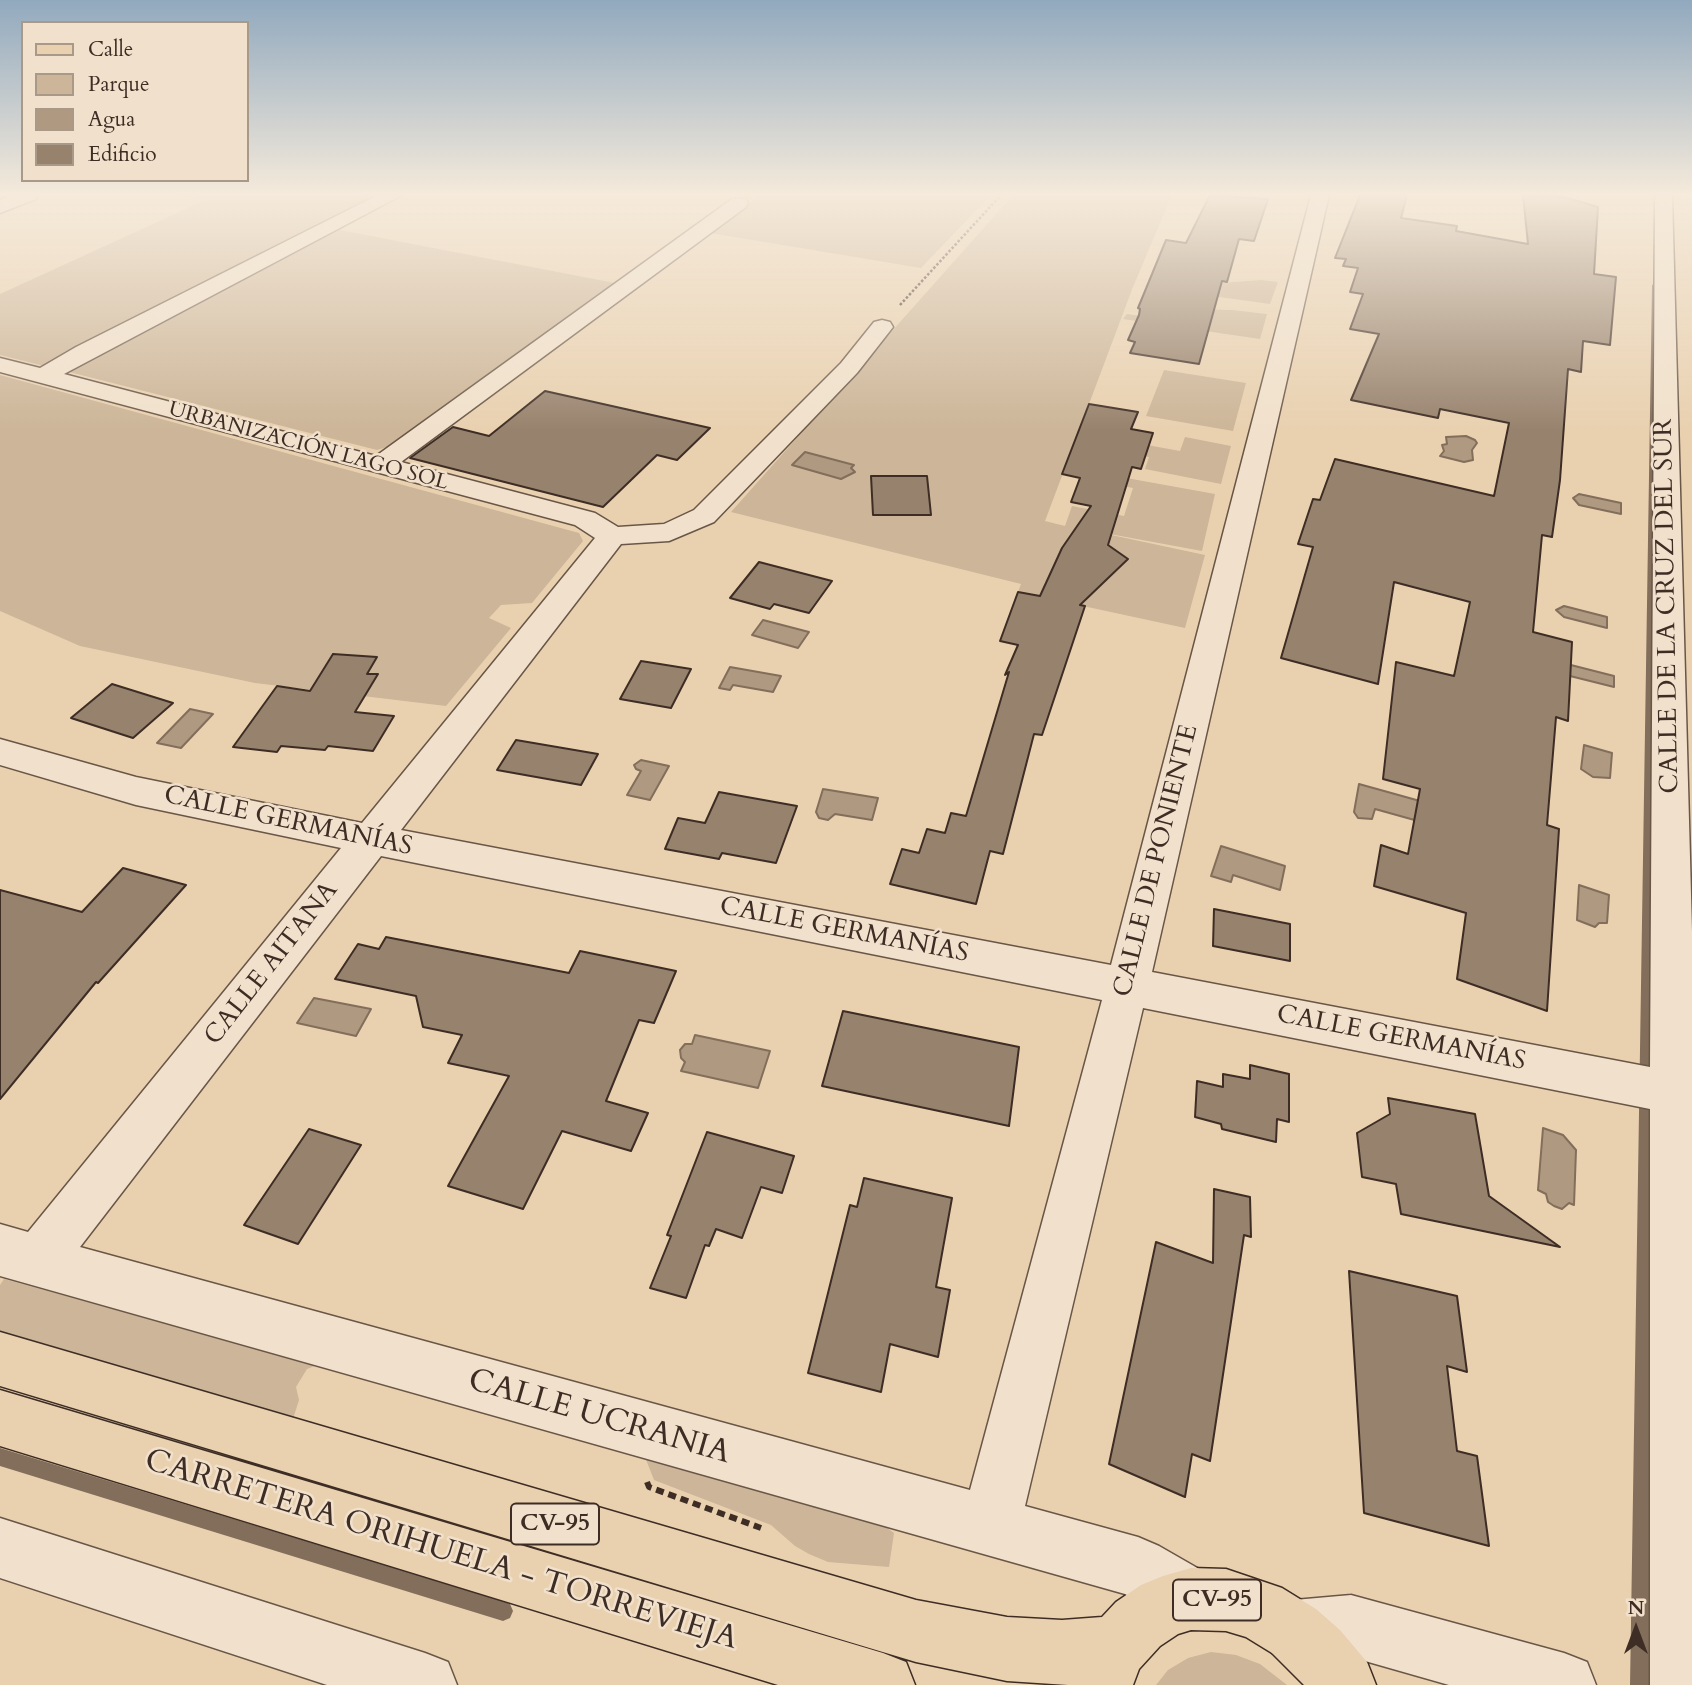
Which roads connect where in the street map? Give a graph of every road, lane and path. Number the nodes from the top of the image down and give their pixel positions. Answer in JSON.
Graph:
{"nodes":[{"id":1,"x":238,"y":274,"type":"edge"},
{"id":2,"x":645,"y":274,"type":"edge"},
{"id":3,"x":930,"y":274,"type":"edge"},
{"id":4,"x":1301,"y":274,"type":"edge"},
{"id":5,"x":1665,"y":274,"type":"edge"},
{"id":6,"x":881,"y":327,"type":"joint"},
{"id":7,"x":0,"y":365,"type":"edge"},
{"id":8,"x":44,"y":376,"type":"junction"},
{"id":9,"x":380,"y":465,"type":"junction"},
{"id":10,"x":612,"y":536,"type":"junction"},
{"id":11,"x":0,"y":752,"type":"edge"},
{"id":12,"x":371,"y":839,"type":"junction"},
{"id":13,"x":1127,"y":986,"type":"junction"},
{"id":14,"x":1682,"y":1094,"type":"edge"},
{"id":15,"x":19,"y":1255,"type":"edge"},
{"id":16,"x":0,"y":1359,"type":"edge"},
{"id":17,"x":0,"y":1418,"type":"edge"},
{"id":18,"x":990,"y":1526,"type":"junction"},
{"id":19,"x":0,"y":1548,"type":"edge"},
{"id":20,"x":1191,"y":1599,"type":"junction"},
{"id":21,"x":1294,"y":1631,"type":"junction"},
{"id":22,"x":1108,"y":1666,"type":"edge"},
{"id":23,"x":425,"y":1685,"type":"edge"},
{"id":24,"x":883,"y":1685,"type":"edge"},
{"id":25,"x":1344,"y":1685,"type":"edge"},
{"id":26,"x":1563,"y":1685,"type":"edge"},
{"id":27,"x":1682,"y":1685,"type":"edge"}],
"edges":[{"from":1,"to":8,"type":"street"},
{"from":2,"to":9,"type":"street"},
{"from":3,"to":6,"type":"path"},
{"from":4,"to":13,"type":"street","name":"CALLE DE PONIENTE"},
{"from":5,"to":14,"type":"street","name":"CALLE DE LA CRUZ DEL SUR"},
{"from":6,"to":10,"type":"street"},
{"from":7,"to":8,"type":"street","name":"URBANIZACIÓN LAGO SOL"},
{"from":8,"to":9,"type":"street","name":"URBANIZACIÓN LAGO SOL"},
{"from":9,"to":10,"type":"street","name":"URBANIZACIÓN LAGO SOL"},
{"from":10,"to":12,"type":"street","name":"CALLE AITANA"},
{"from":11,"to":12,"type":"street","name":"CALLE GERMANÍAS"},
{"from":12,"to":13,"type":"street","name":"CALLE GERMANÍAS"},
{"from":12,"to":15,"type":"street","name":"CALLE AITANA"},
{"from":13,"to":14,"type":"street","name":"CALLE GERMANÍAS"},
{"from":13,"to":18,"type":"street","name":"CALLE DE PONIENTE"},
{"from":14,"to":27,"type":"street","name":"CALLE DE LA CRUZ DEL SUR"},
{"from":15,"to":18,"type":"street","name":"CALLE UCRANIA"},
{"from":16,"to":22,"type":"main road","name":"CARRETERA ORIHUELA - TORREVIEJA","number":"CV-95"},
{"from":17,"to":24,"type":"main road","name":"CARRETERA ORIHUELA - TORREVIEJA","number":"CV-95"},
{"from":18,"to":20,"type":"street","name":"CALLE UCRANIA"},
{"from":19,"to":23,"type":"street"},
{"from":20,"to":21,"type":"main road","number":"CV-95"},
{"from":20,"to":22,"type":"main road","number":"CV-95"},
{"from":21,"to":25,"type":"main road","number":"CV-95"},
{"from":21,"to":26,"type":"street"}]}
